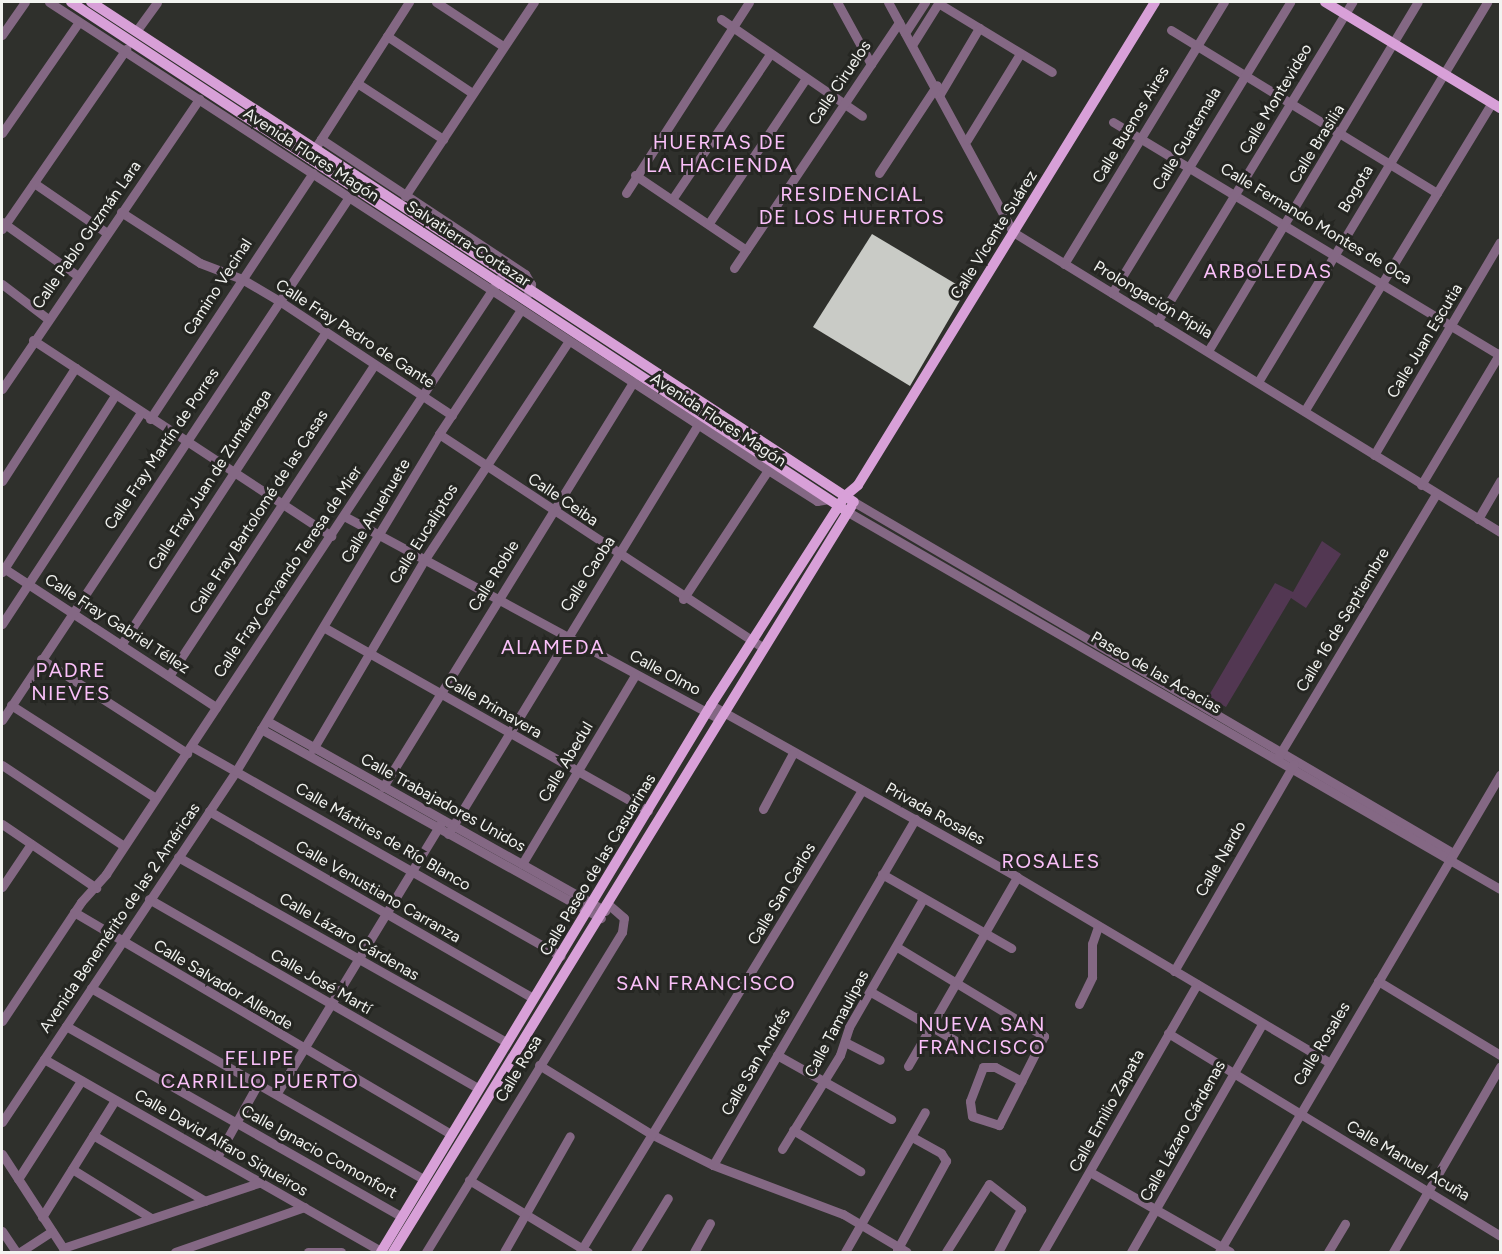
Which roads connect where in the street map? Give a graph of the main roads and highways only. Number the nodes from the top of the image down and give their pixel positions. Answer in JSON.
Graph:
{"nodes":[{"id":1,"x":71,"y":2,"type":"edge"},
{"id":2,"x":91,"y":2,"type":"edge"},
{"id":3,"x":1155,"y":2,"type":"edge"},
{"id":4,"x":1325,"y":2,"type":"edge"},
{"id":5,"x":1496,"y":105,"type":"edge"},
{"id":6,"x":501,"y":277,"type":"junction"},
{"id":7,"x":528,"y":294,"type":"junction"},
{"id":8,"x":843,"y":503,"type":"junction"},
{"id":9,"x":382,"y":1252,"type":"edge"},
{"id":10,"x":393,"y":1252,"type":"edge"}],
"edges":[{"from":1,"to":6,"type":"main road","name":"Salvatierra-Cortazar"},
{"from":2,"to":6,"type":"main road","name":"Salvatierra-Cortazar"},
{"from":3,"to":8,"type":"main road","name":"Calle Vicente Suárez"},
{"from":4,"to":5,"type":"main road"},
{"from":6,"to":7,"type":"main road","name":"Salvatierra-Cortazar"},
{"from":7,"to":8,"type":"main road","name":"Salvatierra-Cortazar"},
{"from":7,"to":8,"type":"main road","name":"Salvatierra-Cortazar"},
{"from":8,"to":9,"type":"main road","name":"Calle Paseo de las Casuarinas"},
{"from":8,"to":10,"type":"main road","name":"Calle Paseo de las Casuarinas"}]}
